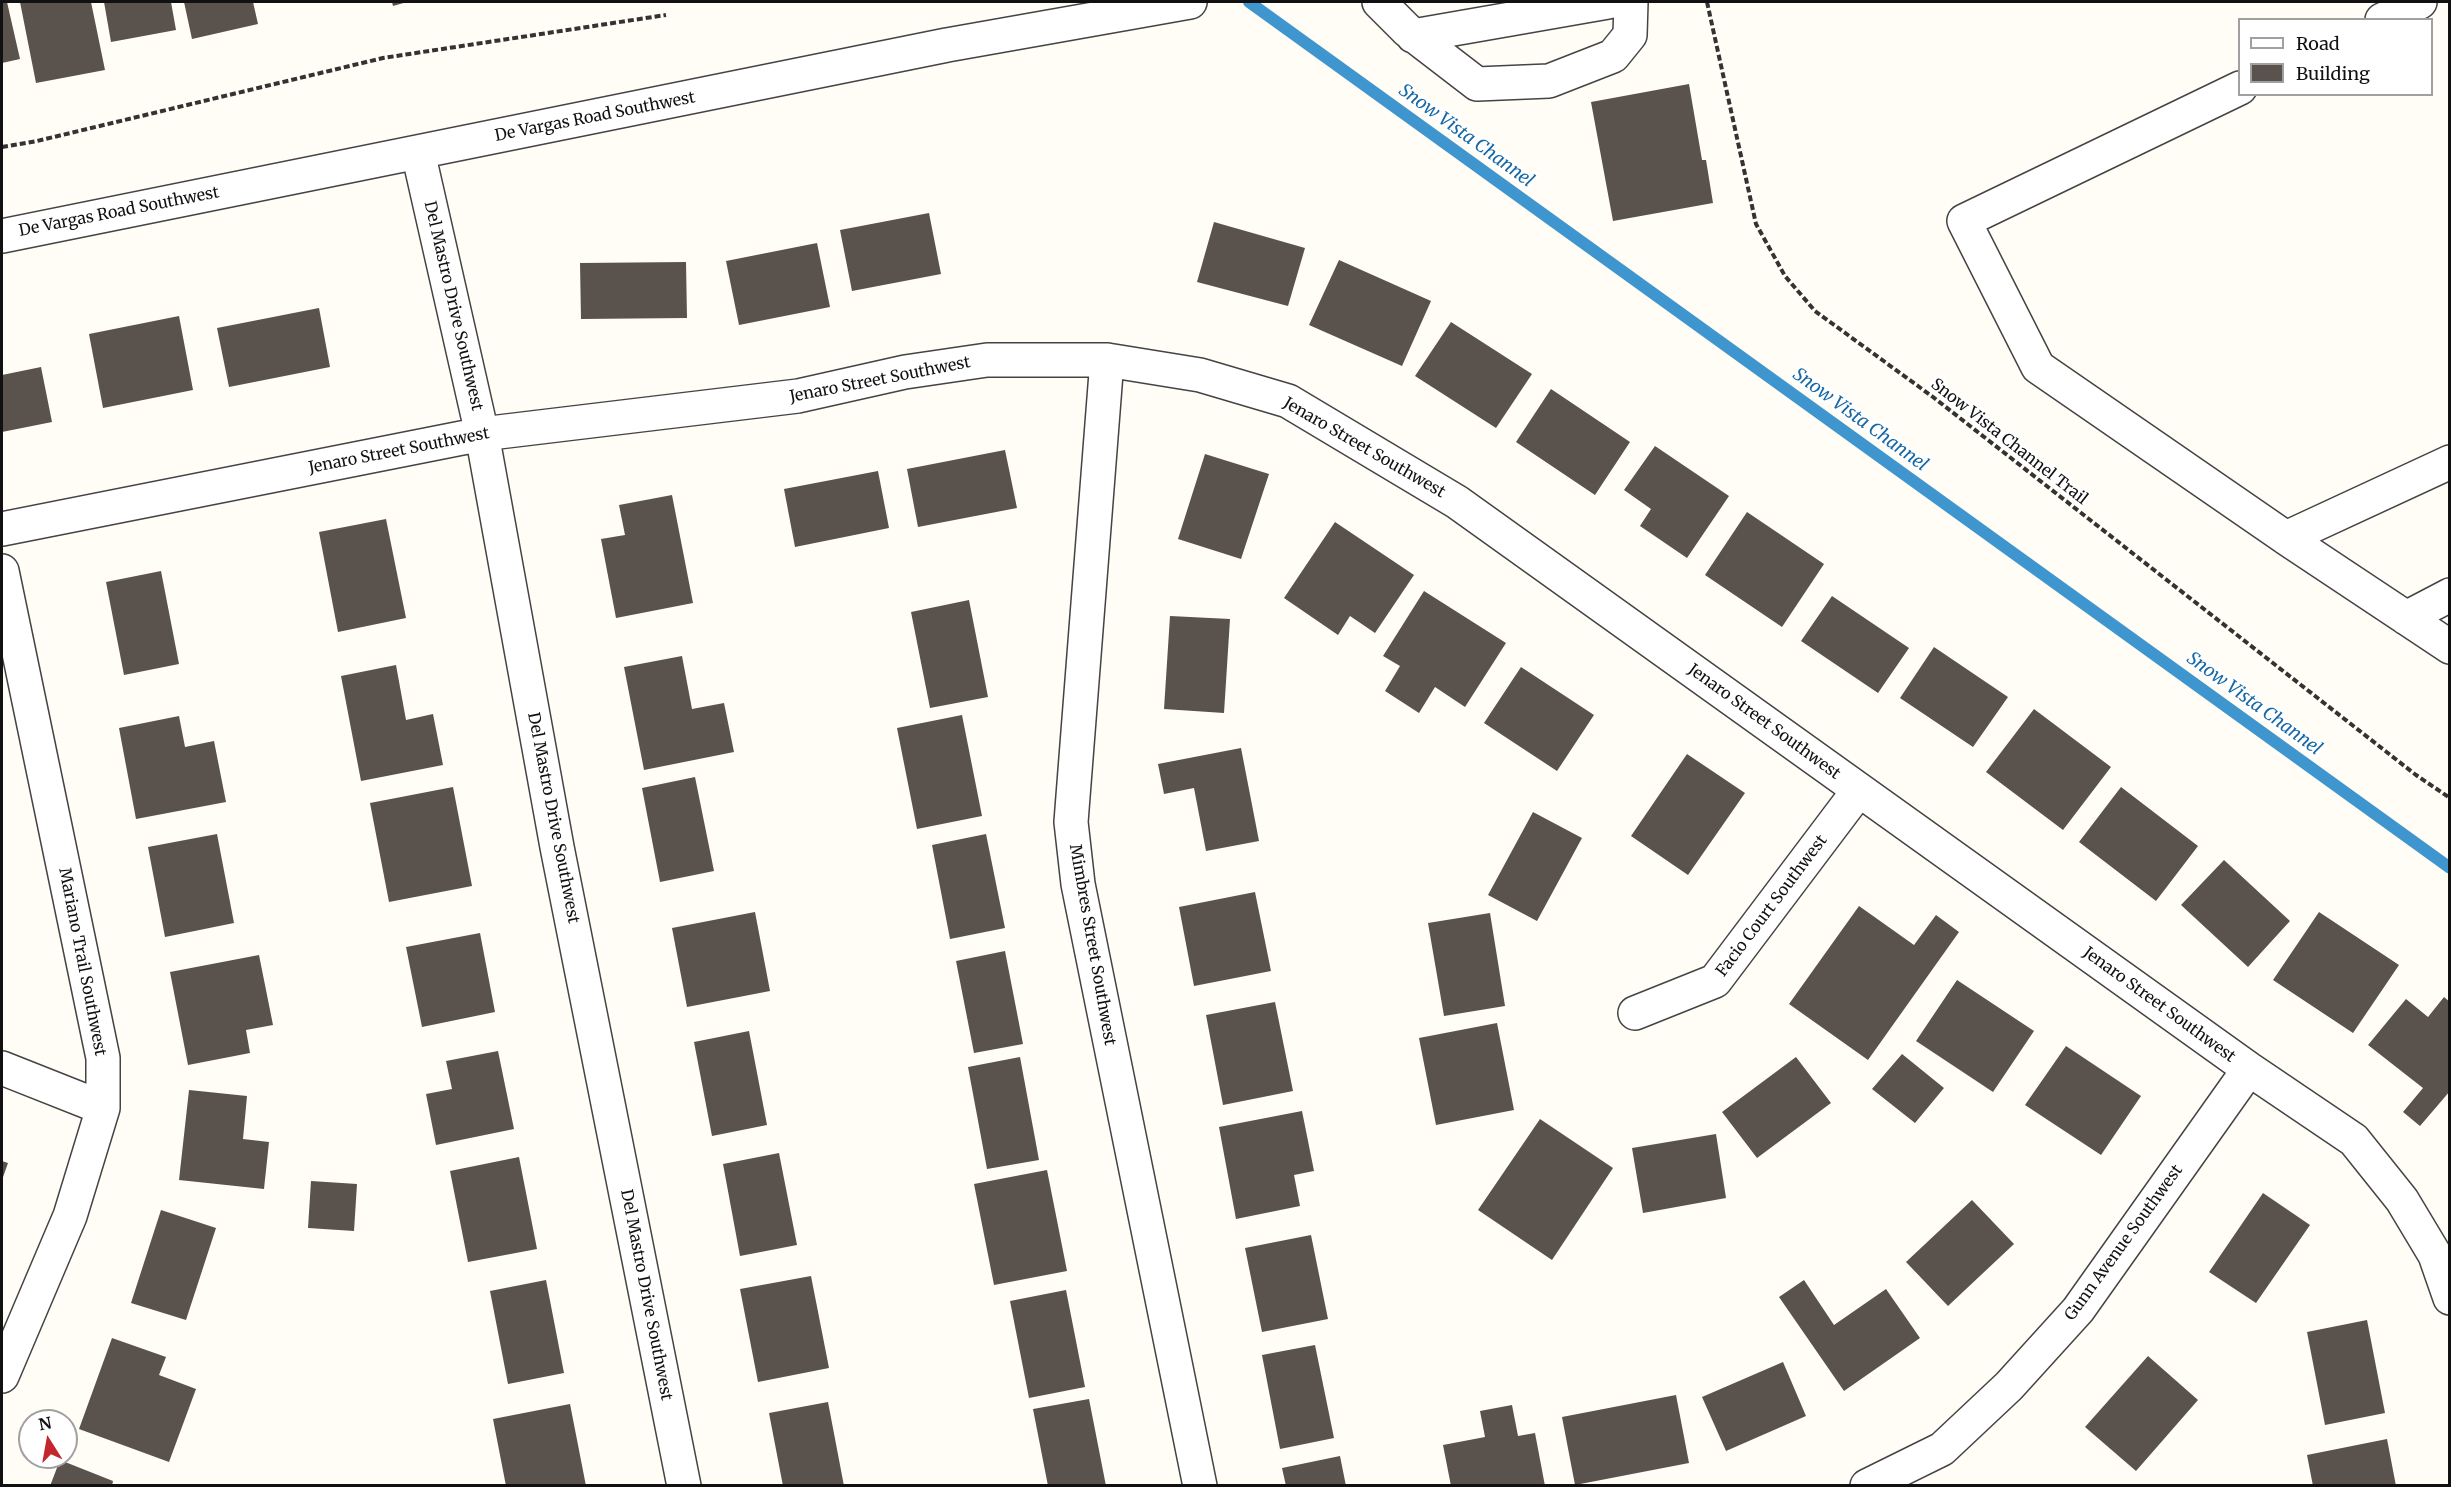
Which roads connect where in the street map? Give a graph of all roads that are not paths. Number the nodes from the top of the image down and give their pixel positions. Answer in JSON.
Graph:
{"nodes":[{"id":1,"x":1190,"y":2,"type":"edge"},
{"id":2,"x":1379,"y":2,"type":"edge"},
{"id":3,"x":1608,"y":2,"type":"edge"},
{"id":4,"x":1631,"y":2,"type":"edge"},
{"id":5,"x":2420,"y":2,"type":"edge"},
{"id":6,"x":2386,"y":18,"type":"edge"},
{"id":7,"x":1413,"y":36,"type":"junction"},
{"id":8,"x":2238,"y":89,"type":"edge"},
{"id":9,"x":418,"y":152,"type":"junction"},
{"id":10,"x":2,"y":236,"type":"edge"},
{"id":11,"x":1107,"y":360,"type":"junction"},
{"id":12,"x":482,"y":434,"type":"junction"},
{"id":13,"x":2450,"y":462,"type":"edge"},
{"id":14,"x":2,"y":529,"type":"edge"},
{"id":15,"x":2286,"y":538,"type":"junction"},
{"id":16,"x":2,"y":571,"type":"edge"},
{"id":17,"x":2450,"y":595,"type":"edge"},
{"id":18,"x":2406,"y":618,"type":"junction"},
{"id":19,"x":2450,"y":647,"type":"edge"},
{"id":20,"x":1858,"y":790,"type":"junction"},
{"id":21,"x":1635,"y":1013,"type":"dead end"},
{"id":22,"x":2,"y":1068,"type":"edge"},
{"id":23,"x":2249,"y":1069,"type":"junction"},
{"id":24,"x":103,"y":1108,"type":"junction"},
{"id":25,"x":2450,"y":1298,"type":"edge"},
{"id":26,"x":8,"y":1343,"type":"edge"},
{"id":27,"x":2,"y":1376,"type":"edge"},
{"id":28,"x":684,"y":1485,"type":"edge"},
{"id":29,"x":1200,"y":1485,"type":"edge"},
{"id":30,"x":1868,"y":1485,"type":"edge"}],
"edges":[{"from":1,"to":9,"type":"street","name":"De Vargas Road Southwest"},
{"from":2,"to":7,"type":"street"},
{"from":3,"to":7,"type":"street"},
{"from":4,"to":7,"type":"street"},
{"from":5,"to":6,"type":"street"},
{"from":8,"to":15,"type":"street"},
{"from":9,"to":10,"type":"street","name":"De Vargas Road Southwest"},
{"from":9,"to":12,"type":"street","name":"Del Mastro Drive Southwest"},
{"from":11,"to":12,"type":"street","name":"Jenaro Street Southwest"},
{"from":11,"to":20,"type":"street","name":"Jenaro Street Southwest"},
{"from":11,"to":29,"type":"street","name":"Mimbres Street Southwest"},
{"from":12,"to":14,"type":"street","name":"Jenaro Street Southwest"},
{"from":12,"to":28,"type":"street","name":"Del Mastro Drive Southwest"},
{"from":13,"to":15,"type":"street"},
{"from":15,"to":18,"type":"street"},
{"from":16,"to":24,"type":"street","name":"Mariano Trail Southwest"},
{"from":17,"to":18,"type":"street"},
{"from":18,"to":19,"type":"street"},
{"from":20,"to":21,"type":"street","name":"Facio Court Southwest"},
{"from":20,"to":23,"type":"street","name":"Jenaro Street Southwest"},
{"from":22,"to":24,"type":"street"},
{"from":23,"to":25,"type":"street","name":"Jenaro Street Southwest"},
{"from":23,"to":30,"type":"street","name":"Gunn Avenue Southwest"},
{"from":24,"to":26,"type":"street","name":"Mariano Trail Southwest"},
{"from":26,"to":27,"type":"street","name":"Mariano Trail Southwest"}]}
